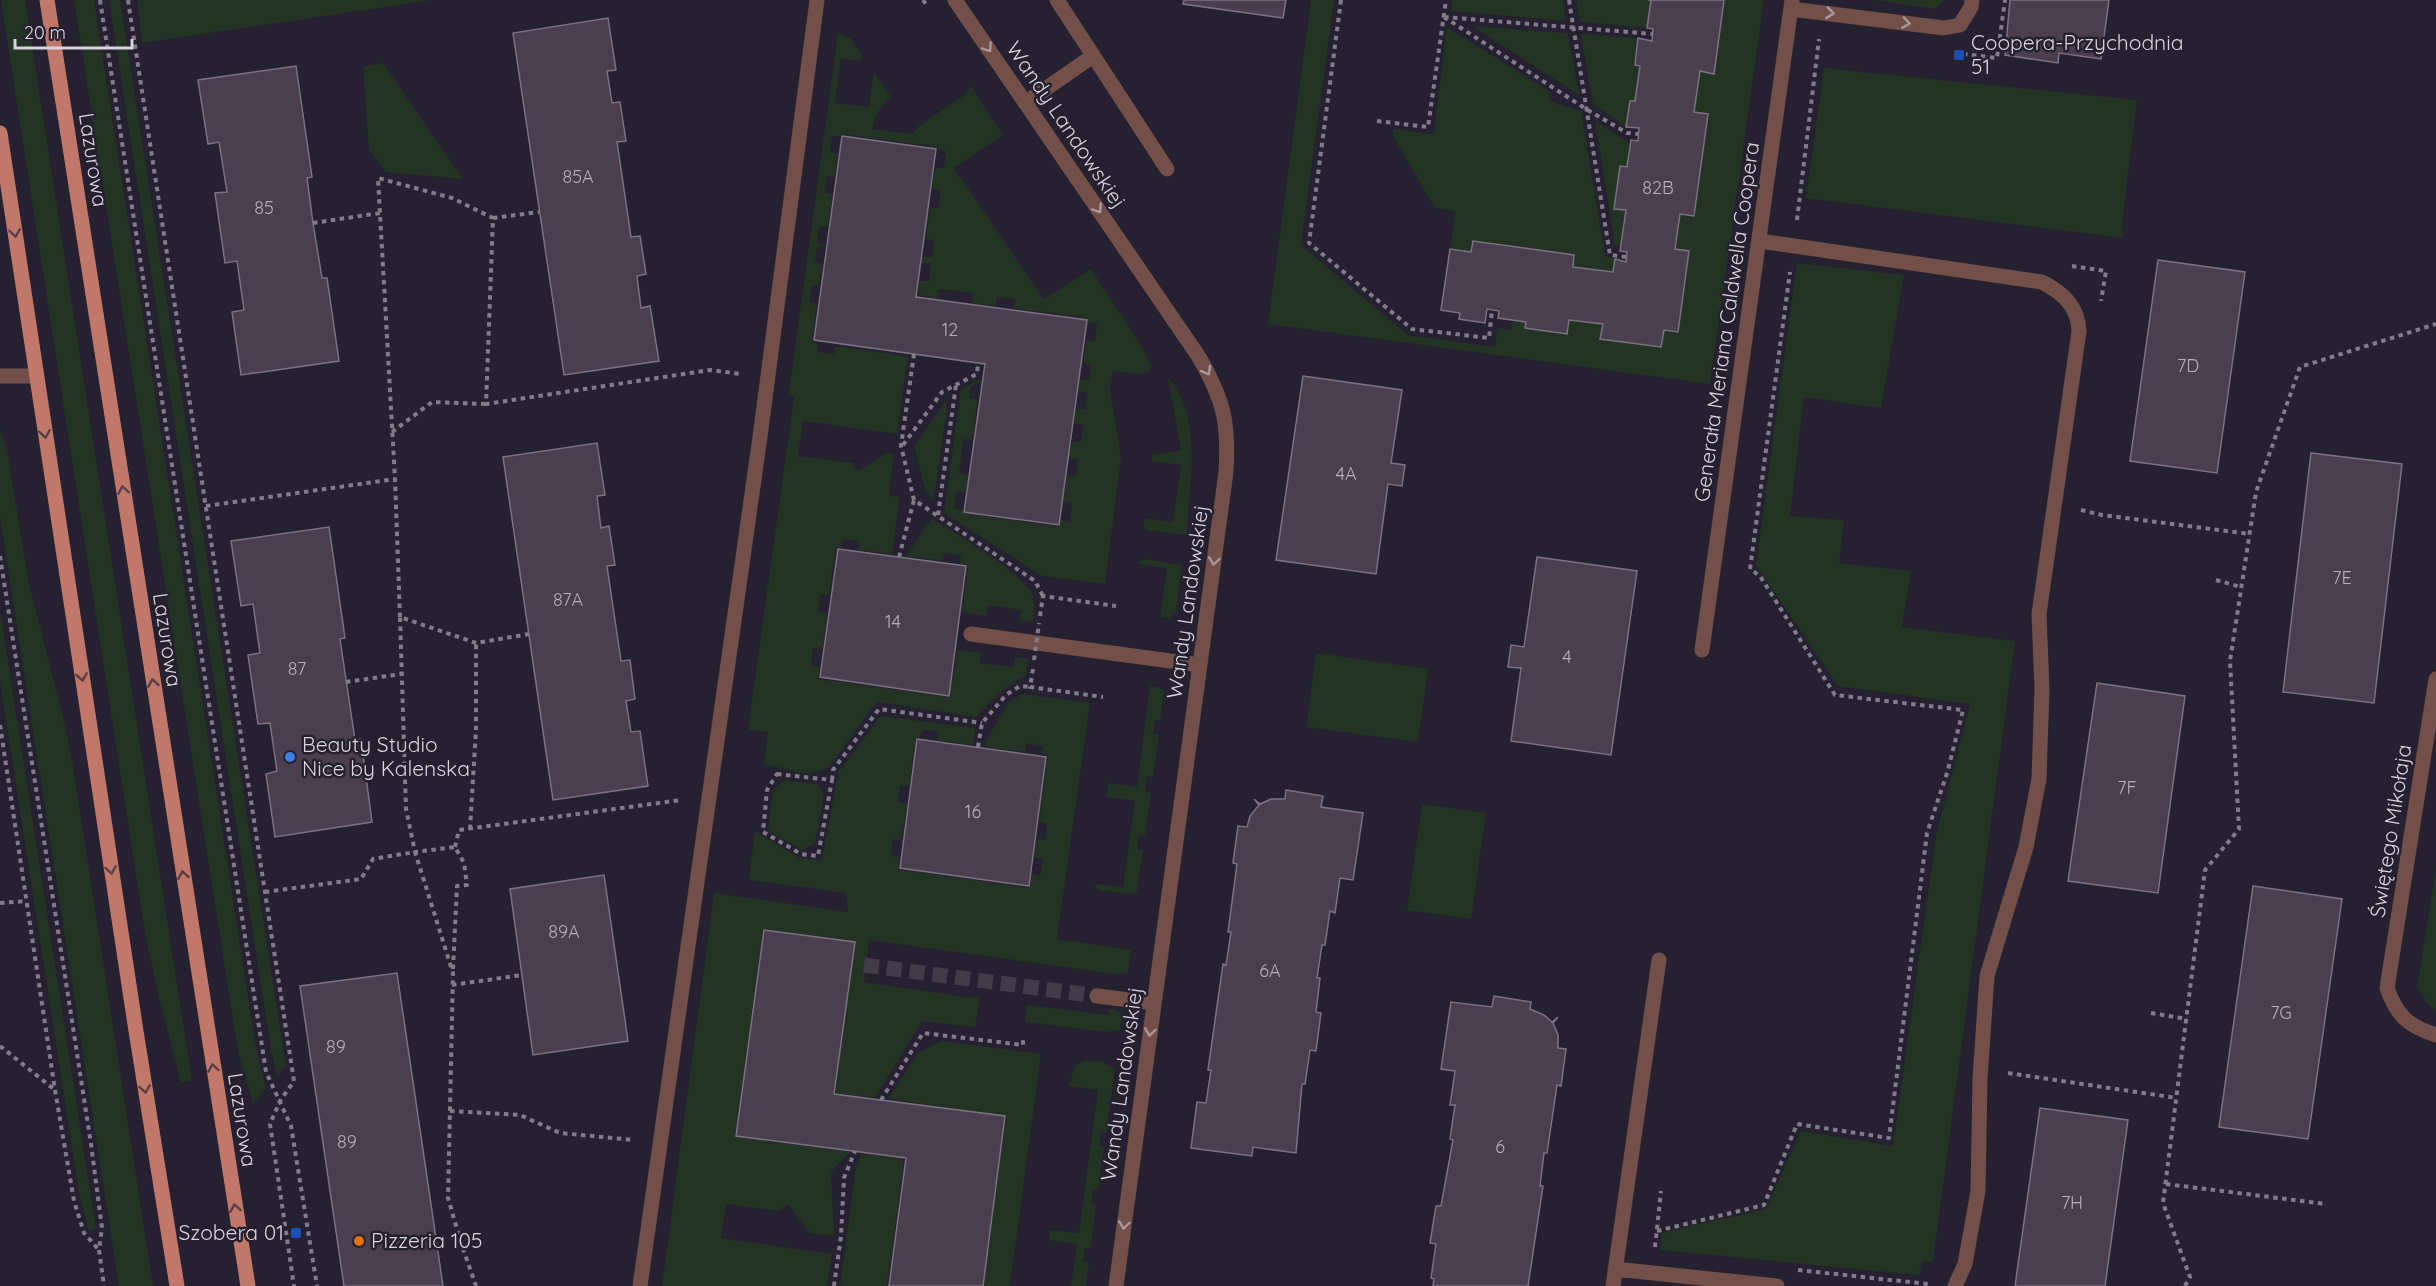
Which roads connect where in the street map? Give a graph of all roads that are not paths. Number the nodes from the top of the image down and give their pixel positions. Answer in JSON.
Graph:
{"nodes":[{"id":1,"x":47,"y":0,"type":"edge"},
{"id":2,"x":817,"y":0,"type":"edge"},
{"id":3,"x":955,"y":0,"type":"edge"},
{"id":4,"x":1057,"y":0,"type":"edge"},
{"id":5,"x":1972,"y":0,"type":"edge"},
{"id":6,"x":1792,"y":4,"type":"edge"},
{"id":7,"x":1093,"y":56,"type":"junction"},
{"id":8,"x":1025,"y":103,"type":"junction"},
{"id":9,"x":0,"y":133,"type":"edge"},
{"id":10,"x":1167,"y":169,"type":"dead end"},
{"id":11,"x":1760,"y":241,"type":"junction"},
{"id":12,"x":0,"y":376,"type":"edge"},
{"id":13,"x":36,"y":376,"type":"junction"},
{"id":14,"x":971,"y":634,"type":"dead end"},
{"id":15,"x":1702,"y":650,"type":"dead end"},
{"id":16,"x":1200,"y":665,"type":"junction"},
{"id":17,"x":2436,"y":680,"type":"edge"},
{"id":18,"x":1659,"y":960,"type":"dead end"},
{"id":19,"x":1097,"y":996,"type":"tunnel mouth"},
{"id":20,"x":1154,"y":1003,"type":"junction"},
{"id":21,"x":2436,"y":1035,"type":"edge"},
{"id":22,"x":1615,"y":1269,"type":"junction"},
{"id":23,"x":177,"y":1286,"type":"edge"},
{"id":24,"x":248,"y":1286,"type":"edge"},
{"id":25,"x":640,"y":1286,"type":"edge"},
{"id":26,"x":1116,"y":1286,"type":"edge"},
{"id":27,"x":1613,"y":1286,"type":"edge"},
{"id":28,"x":1777,"y":1286,"type":"edge"},
{"id":29,"x":1956,"y":1286,"type":"edge"}],
"edges":[{"from":24,"to":1,"type":"main road","name":"Lazurowa","one_way":true},
{"from":2,"to":25,"type":"street"},
{"from":3,"to":8,"type":"street","name":"Wandy Landowskiej","one_way":true},
{"from":4,"to":7,"type":"street"},
{"from":6,"to":5,"type":"street","one_way":true},
{"from":6,"to":11,"type":"street","name":"Generała Meriana Caldwella Coopera"},
{"from":7,"to":8,"type":"street"},
{"from":7,"to":10,"type":"street"},
{"from":8,"to":16,"type":"street","name":"Wandy Landowskiej","one_way":true},
{"from":9,"to":13,"type":"main road","one_way":true},
{"from":11,"to":15,"type":"street","name":"Generała Meriana Caldwella Coopera"},
{"from":11,"to":29,"type":"street"},
{"from":12,"to":13,"type":"street"},
{"from":13,"to":23,"type":"main road","one_way":true},
{"from":14,"to":16,"type":"street"},
{"from":16,"to":20,"type":"street","name":"Wandy Landowskiej"},
{"from":17,"to":21,"type":"street","name":"Świętego Mikołaja"},
{"from":18,"to":22,"type":"street"},
{"from":19,"to":20,"type":"street"},
{"from":20,"to":26,"type":"street","name":"Wandy Landowskiej","one_way":true},
{"from":22,"to":27,"type":"street"},
{"from":22,"to":28,"type":"street"}]}
